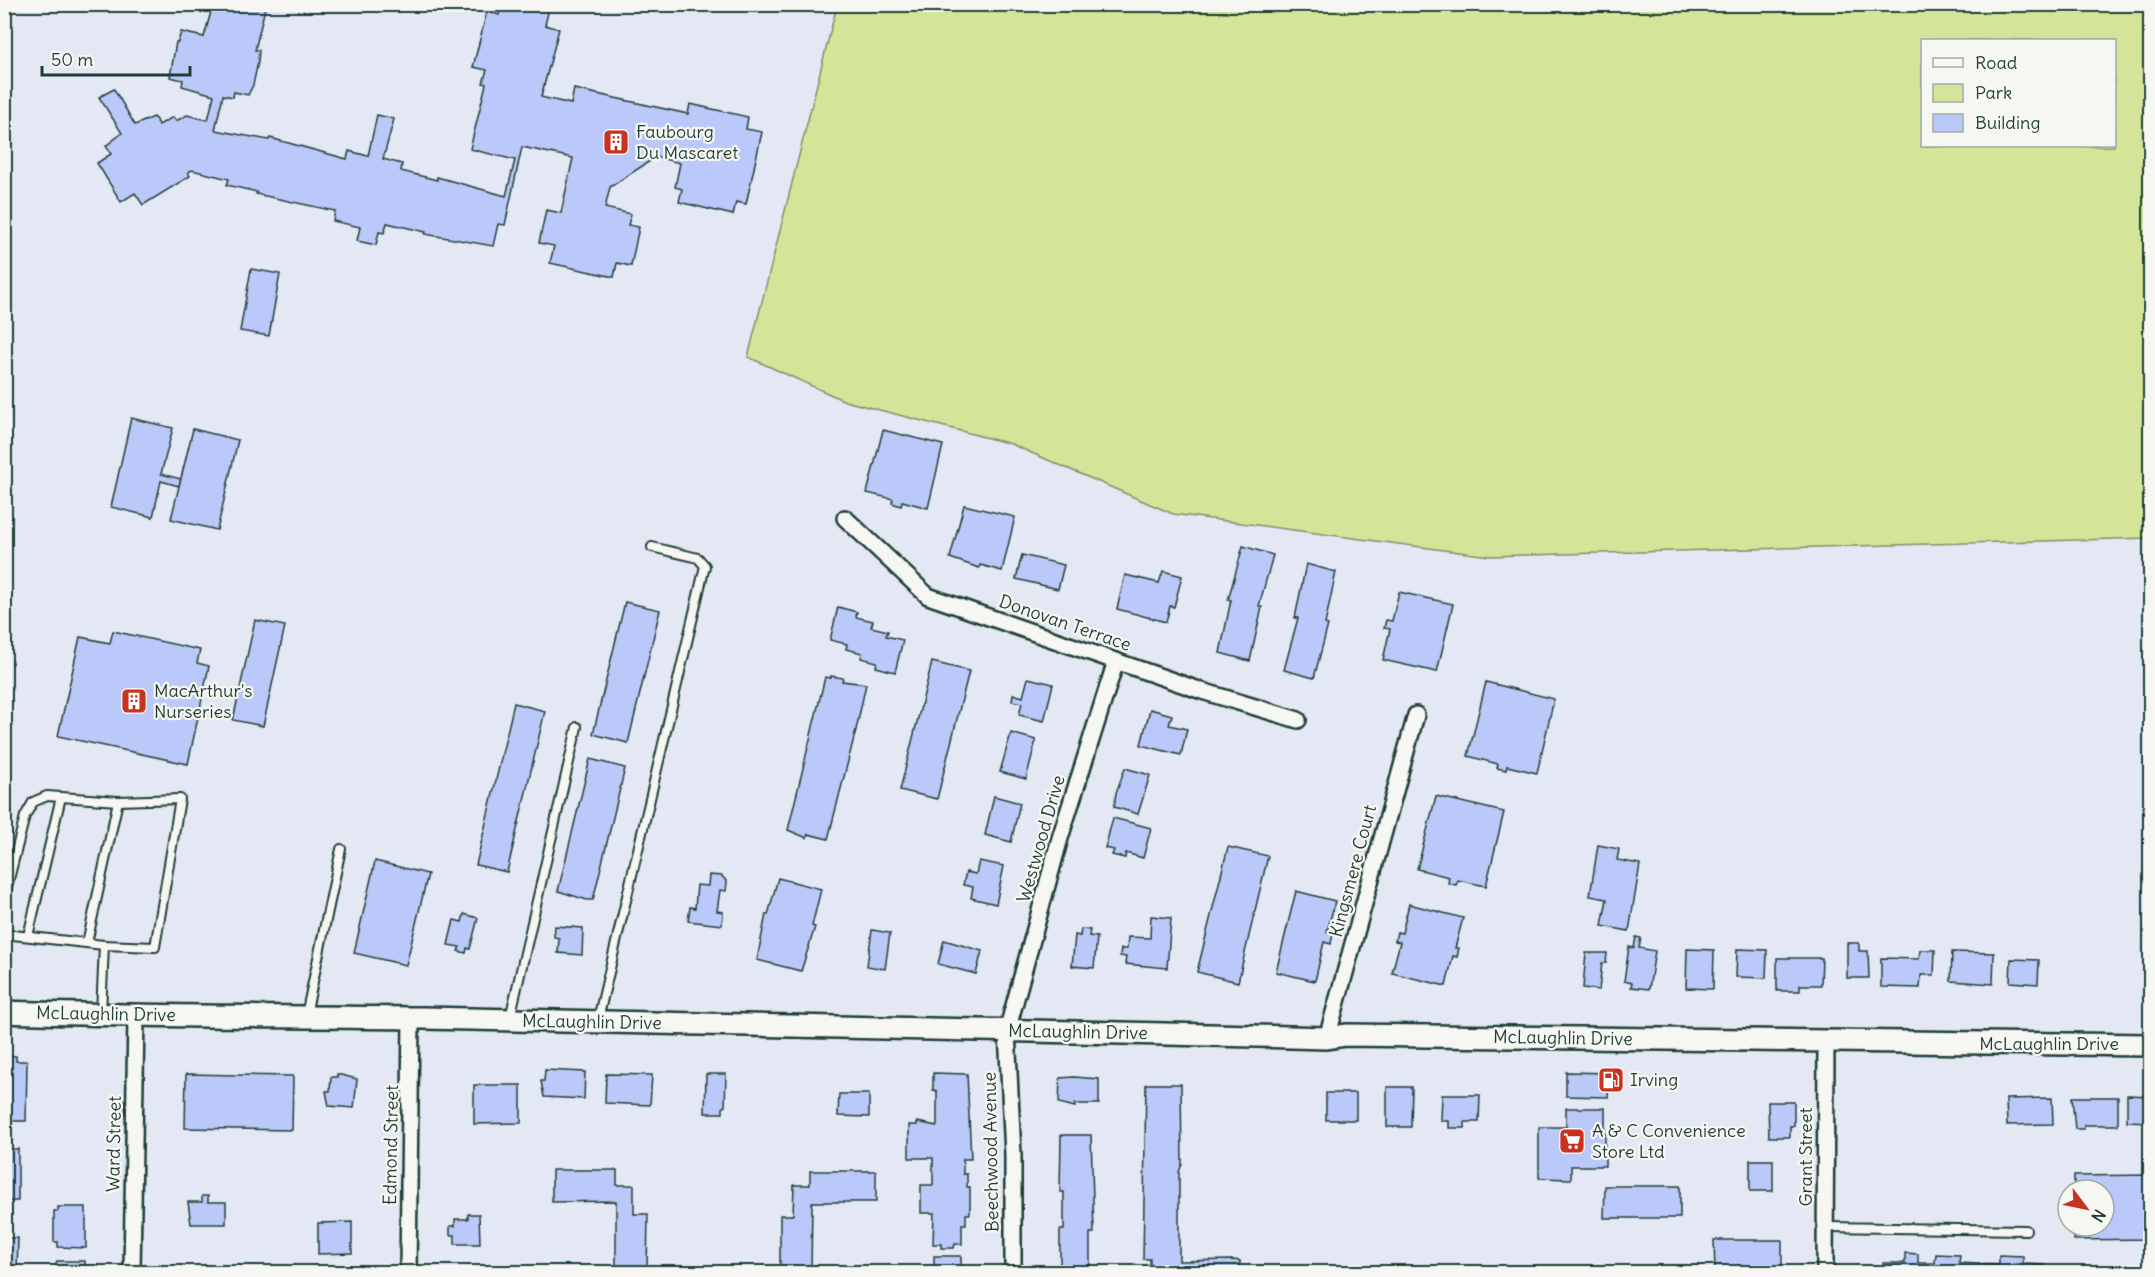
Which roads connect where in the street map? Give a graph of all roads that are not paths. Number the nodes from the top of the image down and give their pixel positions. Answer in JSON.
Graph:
{"nodes":[{"id":1,"x":845,"y":518,"type":"dead end"},
{"id":2,"x":652,"y":547,"type":"dead end"},
{"id":3,"x":1116,"y":661,"type":"junction"},
{"id":4,"x":1416,"y":714,"type":"dead end"},
{"id":5,"x":1298,"y":720,"type":"dead end"},
{"id":6,"x":577,"y":727,"type":"dead end"},
{"id":7,"x":61,"y":797,"type":"junction"},
{"id":8,"x":118,"y":801,"type":"junction"},
{"id":9,"x":341,"y":849,"type":"dead end"},
{"id":10,"x":4,"y":899,"type":"edge"},
{"id":11,"x":4,"y":934,"type":"edge"},
{"id":12,"x":28,"y":936,"type":"junction"},
{"id":13,"x":87,"y":943,"type":"junction"},
{"id":14,"x":104,"y":945,"type":"junction"},
{"id":15,"x":4,"y":1012,"type":"edge"},
{"id":16,"x":101,"y":1015,"type":"junction"},
{"id":17,"x":136,"y":1016,"type":"junction"},
{"id":18,"x":306,"y":1017,"type":"junction"},
{"id":19,"x":411,"y":1018,"type":"junction"},
{"id":20,"x":510,"y":1020,"type":"junction"},
{"id":21,"x":597,"y":1022,"type":"junction"},
{"id":22,"x":1007,"y":1031,"type":"junction"},
{"id":23,"x":1327,"y":1038,"type":"junction"},
{"id":24,"x":1826,"y":1041,"type":"junction"},
{"id":25,"x":2151,"y":1045,"type":"edge"},
{"id":26,"x":1825,"y":1227,"type":"junction"},
{"id":27,"x":2026,"y":1230,"type":"dead end"},
{"id":28,"x":132,"y":1272,"type":"edge"},
{"id":29,"x":408,"y":1272,"type":"edge"},
{"id":30,"x":1013,"y":1272,"type":"edge"},
{"id":31,"x":1825,"y":1272,"type":"edge"}],
"edges":[{"from":1,"to":3,"type":"street","name":"Donovan Terrace"},
{"from":2,"to":21,"type":"lane"},
{"from":3,"to":5,"type":"street","name":"Donovan Terrace"},
{"from":3,"to":22,"type":"street","name":"Westwood Drive"},
{"from":4,"to":23,"type":"street","name":"Kingsmere Court"},
{"from":6,"to":20,"type":"lane"},
{"from":7,"to":8,"type":"lane"},
{"from":7,"to":10,"type":"lane"},
{"from":7,"to":12,"type":"lane"},
{"from":8,"to":13,"type":"lane"},
{"from":8,"to":14,"type":"lane"},
{"from":9,"to":18,"type":"lane"},
{"from":11,"to":12,"type":"lane"},
{"from":12,"to":13,"type":"lane"},
{"from":13,"to":14,"type":"lane"},
{"from":14,"to":16,"type":"lane"},
{"from":15,"to":16,"type":"main road","name":"McLaughlin Drive"},
{"from":16,"to":17,"type":"main road","name":"McLaughlin Drive"},
{"from":17,"to":18,"type":"main road","name":"McLaughlin Drive"},
{"from":17,"to":28,"type":"street","name":"Ward Street"},
{"from":18,"to":19,"type":"main road","name":"McLaughlin Drive"},
{"from":19,"to":20,"type":"main road","name":"McLaughlin Drive"},
{"from":19,"to":29,"type":"street","name":"Edmond Street"},
{"from":20,"to":21,"type":"main road","name":"McLaughlin Drive"},
{"from":21,"to":22,"type":"main road","name":"McLaughlin Drive"},
{"from":22,"to":23,"type":"main road","name":"McLaughlin Drive"},
{"from":22,"to":30,"type":"street","name":"Beechwood Avenue"},
{"from":23,"to":24,"type":"main road","name":"McLaughlin Drive"},
{"from":24,"to":25,"type":"main road","name":"McLaughlin Drive"},
{"from":24,"to":26,"type":"street","name":"Grant Street"},
{"from":26,"to":27,"type":"lane"},
{"from":26,"to":31,"type":"street","name":"Grant Street"}]}
